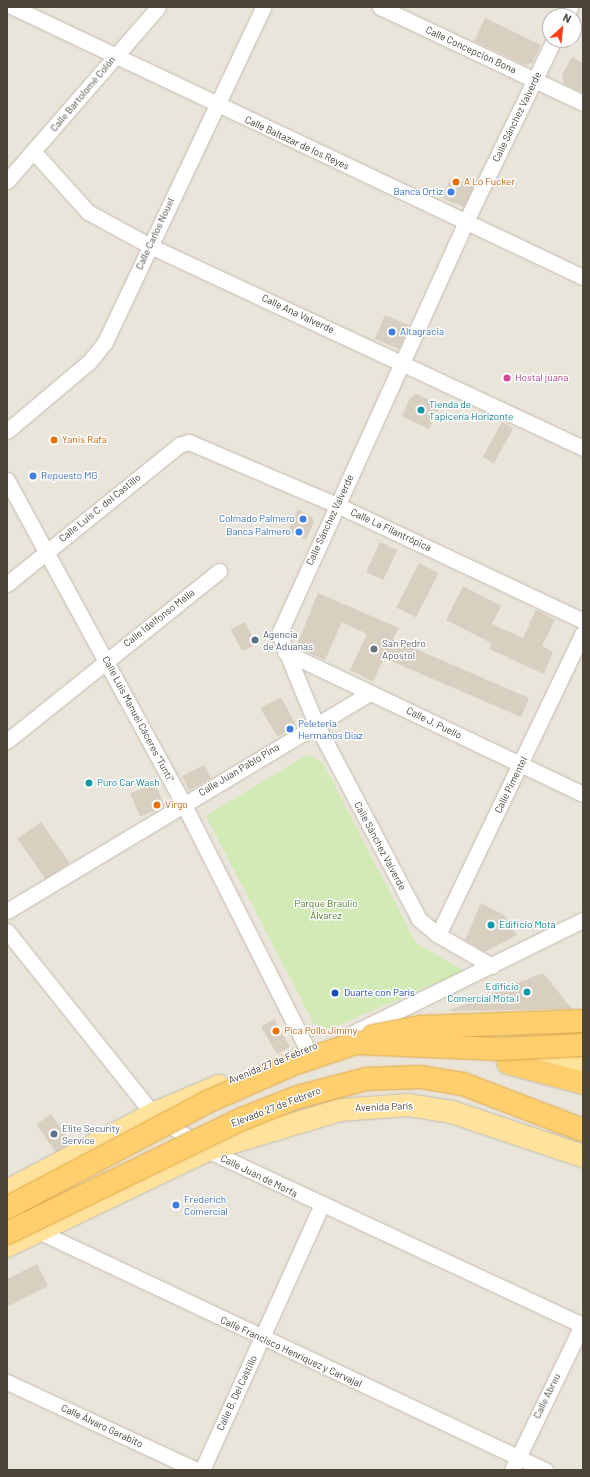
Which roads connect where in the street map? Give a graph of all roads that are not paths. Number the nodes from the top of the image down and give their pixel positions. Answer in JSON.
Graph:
{"nodes":[{"id":1,"x":13,"y":7,"type":"edge"},
{"id":2,"x":158,"y":7,"type":"edge"},
{"id":3,"x":263,"y":7,"type":"edge"},
{"id":4,"x":380,"y":7,"type":"edge"},
{"id":5,"x":550,"y":48,"type":"edge"},
{"id":6,"x":114,"y":57,"type":"junction"},
{"id":7,"x":535,"y":80,"type":"junction"},
{"id":8,"x":583,"y":103,"type":"edge"},
{"id":9,"x":215,"y":105,"type":"junction"},
{"id":10,"x":34,"y":152,"type":"junction"},
{"id":11,"x":7,"y":181,"type":"edge"},
{"id":12,"x":466,"y":221,"type":"junction"},
{"id":13,"x":150,"y":246,"type":"junction"},
{"id":14,"x":583,"y":277,"type":"edge"},
{"id":15,"x":401,"y":362,"type":"junction"},
{"id":16,"x":7,"y":431,"type":"edge"},
{"id":17,"x":198,"y":444,"type":"joint"},
{"id":18,"x":583,"y":448,"type":"edge"},
{"id":19,"x":7,"y":480,"type":"edge"},
{"id":20,"x":337,"y":505,"type":"junction"},
{"id":21,"x":47,"y":551,"type":"junction"},
{"id":22,"x":219,"y":571,"type":"dead end"},
{"id":23,"x":7,"y":584,"type":"edge"},
{"id":24,"x":583,"y":621,"type":"edge"},
{"id":25,"x":583,"y":633,"type":"edge"},
{"id":26,"x":284,"y":652,"type":"junction"},
{"id":27,"x":106,"y":659,"type":"junction"},
{"id":28,"x":370,"y":693,"type":"junction"},
{"id":29,"x":316,"y":724,"type":"junction"},
{"id":30,"x":7,"y":741,"type":"edge"},
{"id":31,"x":520,"y":765,"type":"junction"},
{"id":32,"x":583,"y":794,"type":"edge"},
{"id":33,"x":183,"y":803,"type":"junction"},
{"id":34,"x":7,"y":910,"type":"edge"},
{"id":35,"x":583,"y":920,"type":"edge"},
{"id":36,"x":7,"y":931,"type":"edge"},
{"id":37,"x":438,"y":935,"type":"junction"},
{"id":38,"x":492,"y":966,"type":"junction"},
{"id":39,"x":583,"y":1021,"type":"edge"},
{"id":40,"x":350,"y":1040,"type":"junction"},
{"id":41,"x":583,"y":1045,"type":"edge"},
{"id":42,"x":307,"y":1048,"type":"junction"},
{"id":43,"x":508,"y":1062,"type":"junction"},
{"id":44,"x":583,"y":1068,"type":"edge"},
{"id":45,"x":583,"y":1083,"type":"edge"},
{"id":46,"x":153,"y":1114,"type":"junction"},
{"id":47,"x":583,"y":1130,"type":"edge"},
{"id":48,"x":583,"y":1140,"type":"edge"},
{"id":49,"x":207,"y":1150,"type":"junction"},
{"id":50,"x":163,"y":1154,"type":"junction"},
{"id":51,"x":583,"y":1156,"type":"edge"},
{"id":52,"x":7,"y":1191,"type":"edge"},
{"id":53,"x":320,"y":1206,"type":"junction"},
{"id":54,"x":7,"y":1208,"type":"edge"},
{"id":55,"x":38,"y":1231,"type":"junction"},
{"id":56,"x":7,"y":1232,"type":"edge"},
{"id":57,"x":7,"y":1246,"type":"edge"},
{"id":58,"x":583,"y":1324,"type":"edge"},
{"id":59,"x":262,"y":1338,"type":"junction"},
{"id":60,"x":7,"y":1382,"type":"edge"},
{"id":61,"x":515,"y":1463,"type":"edge"},
{"id":62,"x":197,"y":1470,"type":"edge"},
{"id":63,"x":202,"y":1470,"type":"edge"},
{"id":64,"x":545,"y":1470,"type":"edge"}],
"edges":[{"from":1,"to":6,"type":"street","name":"Calle Baltazar de los Reyes"},
{"from":2,"to":6,"type":"street","name":"Calle Bartolomé Colón"},
{"from":3,"to":9,"type":"street","name":"Calle Carlos Nouel"},
{"from":4,"to":7,"type":"street","name":"Calle Concepción Bona"},
{"from":5,"to":7,"type":"street","name":"Calle Sánchez Valverde"},
{"from":6,"to":9,"type":"street","name":"Calle Baltazar de los Reyes"},
{"from":6,"to":10,"type":"street","name":"Calle Bartolomé Colón"},
{"from":7,"to":8,"type":"street","name":"Calle Concepción Bona"},
{"from":7,"to":12,"type":"street","name":"Calle Sánchez Valverde"},
{"from":9,"to":12,"type":"street","name":"Calle Baltazar de los Reyes"},
{"from":9,"to":13,"type":"street","name":"Calle Carlos Nouel"},
{"from":10,"to":11,"type":"street","name":"Calle Bartolomé Colón"},
{"from":10,"to":13,"type":"street","name":"Calle Ana Valverde"},
{"from":12,"to":14,"type":"street","name":"Calle Baltazar de los Reyes"},
{"from":12,"to":15,"type":"street","name":"Calle Sánchez Valverde"},
{"from":13,"to":15,"type":"street","name":"Calle Ana Valverde"},
{"from":13,"to":16,"type":"street","name":"Calle Carlos Nouel"},
{"from":15,"to":18,"type":"street","name":"Calle Ana Valverde"},
{"from":15,"to":20,"type":"street","name":"Calle Sánchez Valverde"},
{"from":17,"to":20,"type":"street","name":"Calle La Filantrópica"},
{"from":17,"to":21,"type":"street","name":"Calle Luis C. del Castillo"},
{"from":19,"to":21,"type":"street","name":"Calle Luis Manuel Cáceres \"Tunti\""},
{"from":20,"to":24,"type":"street","name":"Calle La Filantrópica"},
{"from":20,"to":26,"type":"street","name":"Calle Sánchez Valverde"},
{"from":21,"to":23,"type":"street","name":"Calle Luis C. del Castillo"},
{"from":21,"to":27,"type":"street","name":"Calle Luis Manuel Cáceres \"Tunti\""},
{"from":22,"to":27,"type":"street","name":"Calle Idelfonso Mella"},
{"from":25,"to":31,"type":"street","name":"Calle Pimentel"},
{"from":26,"to":28,"type":"street","name":"Calle J. Puello"},
{"from":26,"to":29,"type":"street","name":"Calle Sánchez Valverde"},
{"from":27,"to":30,"type":"street","name":"Calle Idelfonso Mella"},
{"from":27,"to":33,"type":"street","name":"Calle Luis Manuel Cáceres \"Tunti\""},
{"from":28,"to":29,"type":"street","name":"Calle Juan Pablo Pina"},
{"from":28,"to":31,"type":"street","name":"Calle J. Puello"},
{"from":29,"to":33,"type":"street","name":"Calle Juan Pablo Pina"},
{"from":29,"to":37,"type":"street","name":"Calle Sánchez Valverde"},
{"from":31,"to":32,"type":"street","name":"Calle J. Puello"},
{"from":31,"to":37,"type":"street","name":"Calle Pimentel"},
{"from":33,"to":34,"type":"street","name":"Calle Juan Pablo Pina"},
{"from":33,"to":42,"type":"street","name":"Calle Luis Manuel Cáceres \"Tunti\""},
{"from":35,"to":38,"type":"street"},
{"from":36,"to":46,"type":"street","name":"Calle Juan de Morfa"},
{"from":37,"to":38,"type":"street","name":"Calle Sánchez Valverde"},
{"from":38,"to":40,"type":"street"},
{"from":39,"to":40,"type":"highway","bridge":true},
{"from":40,"to":41,"type":"highway","bridge":true},
{"from":40,"to":42,"type":"main road","name":"Avenida 27 de Febrero"},
{"from":40,"to":43,"type":"main road","name":"Avenida 27 de Febrero"},
{"from":40,"to":54,"type":"highway","bridge":true},
{"from":42,"to":46,"type":"main road","name":"Avenida 27 de Febrero"},
{"from":43,"to":44,"type":"main road","name":"Avenida 27 de Febrero"},
{"from":43,"to":45,"type":"highway"},
{"from":46,"to":49,"type":"street","name":"Calle Juan de Morfa"},
{"from":46,"to":52,"type":"main road","name":"Avenida 27 de Febrero"},
{"from":47,"to":50,"type":"highway","name":"Elevado 27 de Febrero","bridge":true},
{"from":48,"to":50,"type":"highway","bridge":true},
{"from":49,"to":51,"type":"main road","name":"Avenida París"},
{"from":49,"to":53,"type":"street","name":"Calle Juan de Morfa"},
{"from":49,"to":55,"type":"main road"},
{"from":50,"to":56,"type":"highway","name":"Elevado 27 de Febrero","bridge":true},
{"from":53,"to":58,"type":"street","name":"Calle Juan de Morfa"},
{"from":53,"to":59,"type":"street","name":"Calle B. Del Castillo"},
{"from":55,"to":57,"type":"main road"},
{"from":55,"to":59,"type":"street","name":"Calle Francisco Henríquez y Carvajal"},
{"from":58,"to":61,"type":"street","name":"Calle Abreu"},
{"from":59,"to":61,"type":"street","name":"Calle Francisco Henríquez y Carvajal"},
{"from":59,"to":63,"type":"street","name":"Calle B. Del Castillo"},
{"from":60,"to":62,"type":"street","name":"Calle Álvaro Garabito"},
{"from":61,"to":64,"type":"street","name":"Calle Francisco Henríquez y Carvajal"}]}
